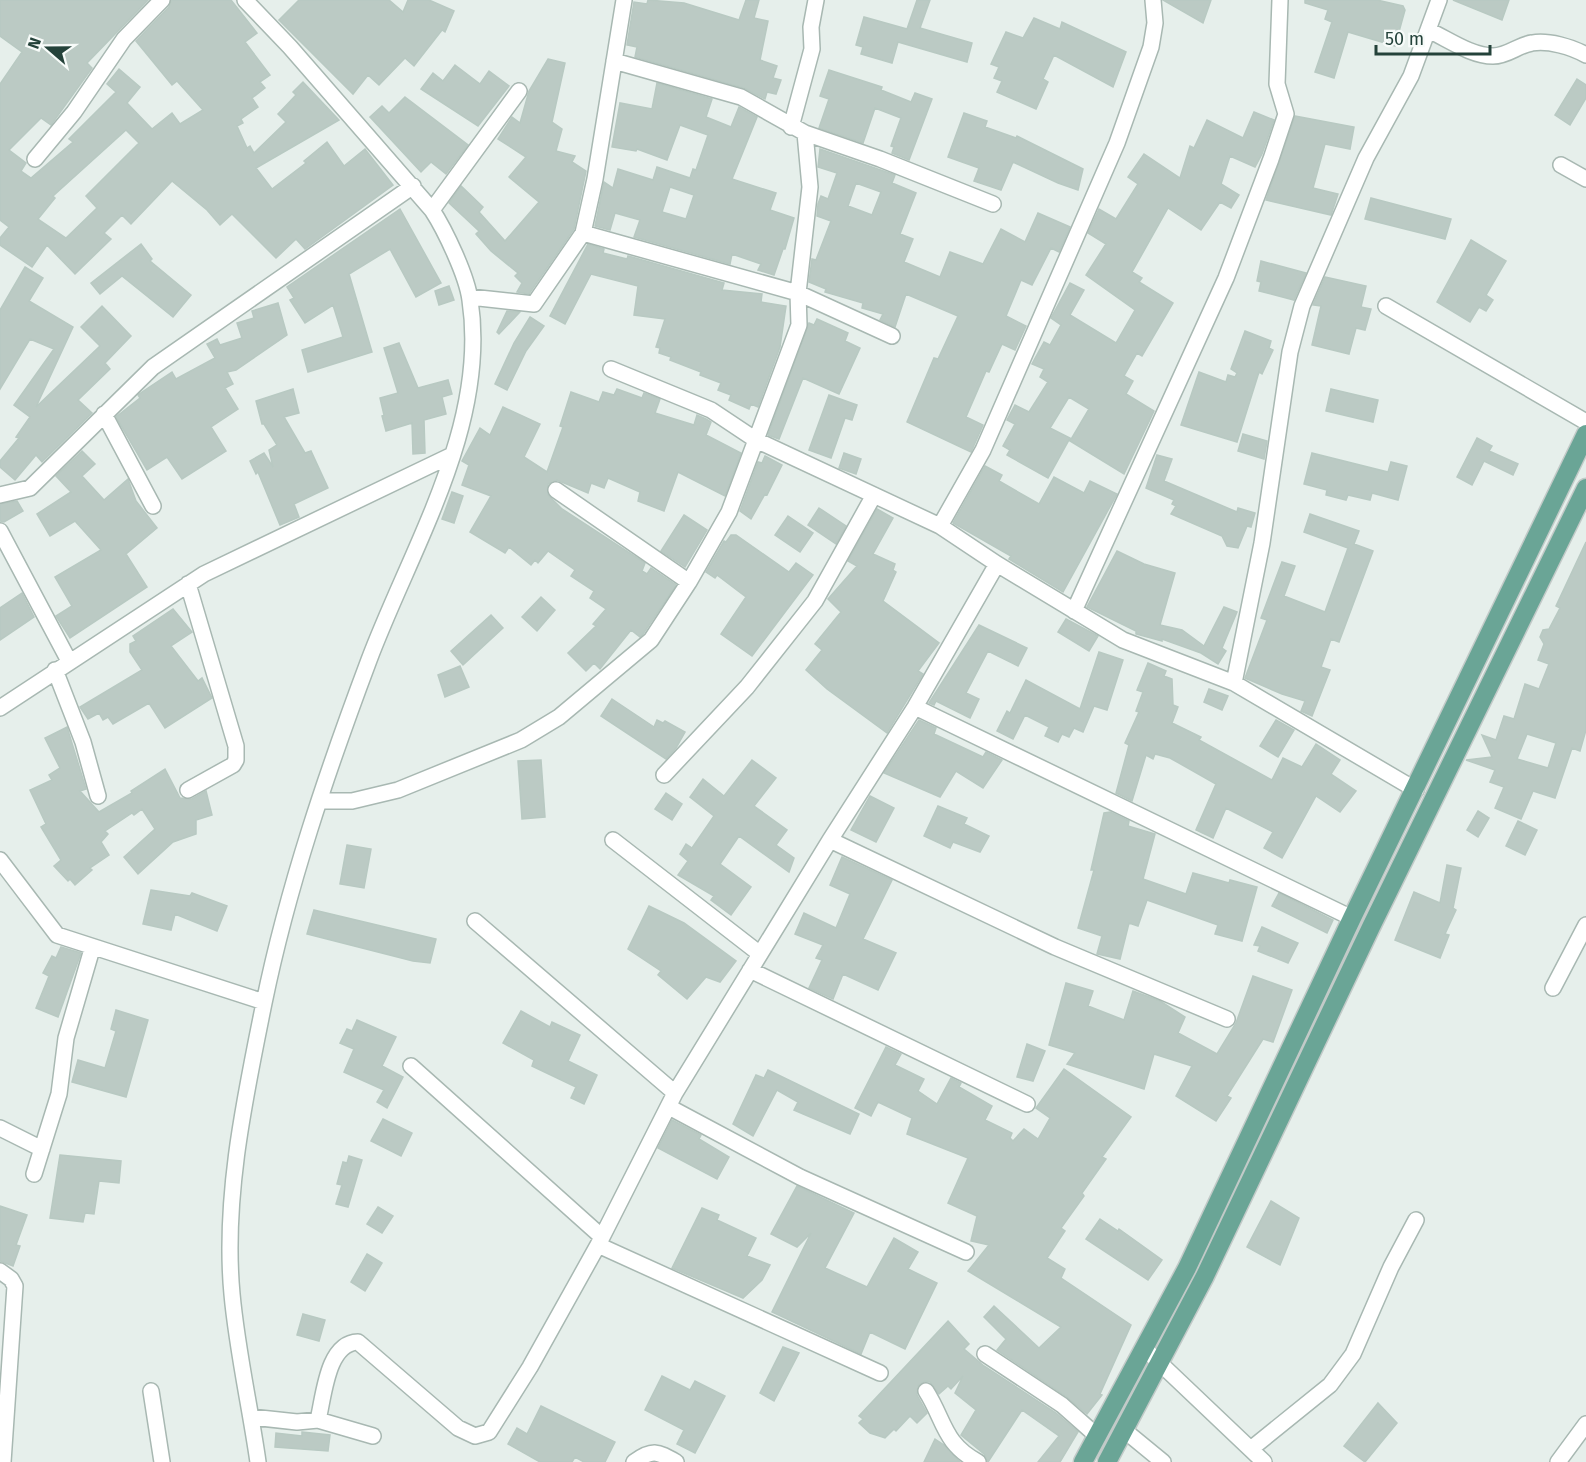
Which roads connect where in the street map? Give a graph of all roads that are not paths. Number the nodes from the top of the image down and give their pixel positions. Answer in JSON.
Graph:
{"nodes":[{"id":1,"x":162,"y":0,"type":"edge"},
{"id":2,"x":245,"y":0,"type":"edge"},
{"id":3,"x":624,"y":0,"type":"edge"},
{"id":4,"x":816,"y":0,"type":"edge"},
{"id":5,"x":1153,"y":0,"type":"edge"},
{"id":6,"x":1280,"y":0,"type":"edge"},
{"id":7,"x":1439,"y":0,"type":"edge"},
{"id":8,"x":1428,"y":30,"type":"junction"},
{"id":9,"x":1586,"y":55,"type":"edge"},
{"id":10,"x":614,"y":61,"type":"junction"},
{"id":11,"x":519,"y":91,"type":"dead end"},
{"id":12,"x":798,"y":130,"type":"junction"},
{"id":13,"x":35,"y":159,"type":"dead end"},
{"id":14,"x":1561,"y":165,"type":"dead end"},
{"id":15,"x":1586,"y":179,"type":"edge"},
{"id":16,"x":413,"y":186,"type":"junction"},
{"id":17,"x":993,"y":204,"type":"dead end"},
{"id":18,"x":432,"y":210,"type":"junction"},
{"id":19,"x":583,"y":233,"type":"junction"},
{"id":20,"x":798,"y":292,"type":"junction"},
{"id":21,"x":470,"y":297,"type":"junction"},
{"id":22,"x":1386,"y":306,"type":"dead end"},
{"id":23,"x":892,"y":336,"type":"dead end"},
{"id":24,"x":611,"y":369,"type":"dead end"},
{"id":25,"x":104,"y":414,"type":"junction"},
{"id":26,"x":1586,"y":422,"type":"edge"},
{"id":27,"x":1586,"y":434,"type":"edge"},
{"id":28,"x":756,"y":440,"type":"junction"},
{"id":29,"x":452,"y":456,"type":"junction"},
{"id":30,"x":556,"y":490,"type":"dead end"},
{"id":31,"x":0,"y":495,"type":"edge"},
{"id":32,"x":874,"y":495,"type":"junction"},
{"id":33,"x":1583,"y":500,"type":"edge"},
{"id":34,"x":153,"y":506,"type":"dead end"},
{"id":35,"x":940,"y":526,"type":"junction"},
{"id":36,"x":0,"y":531,"type":"edge"},
{"id":37,"x":997,"y":564,"type":"junction"},
{"id":38,"x":689,"y":582,"type":"junction"},
{"id":39,"x":188,"y":584,"type":"junction"},
{"id":40,"x":1074,"y":611,"type":"junction"},
{"id":41,"x":69,"y":661,"type":"junction"},
{"id":42,"x":55,"y":670,"type":"junction"},
{"id":43,"x":1234,"y":683,"type":"junction"},
{"id":44,"x":915,"y":707,"type":"junction"},
{"id":45,"x":0,"y":708,"type":"edge"},
{"id":46,"x":664,"y":775,"type":"dead end"},
{"id":47,"x":188,"y":790,"type":"dead end"},
{"id":48,"x":1416,"y":790,"type":"junction"},
{"id":49,"x":98,"y":796,"type":"dead end"},
{"id":50,"x":319,"y":801,"type":"junction"},
{"id":51,"x":613,"y":840,"type":"dead end"},
{"id":52,"x":830,"y":840,"type":"junction"},
{"id":53,"x":0,"y":860,"type":"edge"},
{"id":54,"x":1352,"y":918,"type":"junction"},
{"id":55,"x":475,"y":921,"type":"dead end"},
{"id":56,"x":1586,"y":925,"type":"edge"},
{"id":57,"x":92,"y":949,"type":"junction"},
{"id":58,"x":760,"y":954,"type":"junction"},
{"id":59,"x":750,"y":970,"type":"junction"},
{"id":60,"x":1552,"y":988,"type":"dead end"},
{"id":61,"x":264,"y":1002,"type":"junction"},
{"id":62,"x":1227,"y":1019,"type":"dead end"},
{"id":63,"x":411,"y":1066,"type":"dead end"},
{"id":64,"x":672,"y":1100,"type":"junction"},
{"id":65,"x":1027,"y":1104,"type":"dead end"},
{"id":66,"x":0,"y":1128,"type":"edge"},
{"id":67,"x":42,"y":1149,"type":"junction"},
{"id":68,"x":34,"y":1174,"type":"dead end"},
{"id":69,"x":1416,"y":1220,"type":"dead end"},
{"id":70,"x":600,"y":1241,"type":"junction"},
{"id":71,"x":966,"y":1252,"type":"dead end"},
{"id":72,"x":0,"y":1271,"type":"edge"},
{"id":73,"x":1144,"y":1348,"type":"junction"},
{"id":74,"x":985,"y":1354,"type":"dead end"},
{"id":75,"x":1161,"y":1361,"type":"junction"},
{"id":76,"x":880,"y":1373,"type":"dead end"},
{"id":77,"x":151,"y":1391,"type":"dead end"},
{"id":78,"x":926,"y":1391,"type":"dead end"},
{"id":79,"x":251,"y":1417,"type":"junction"},
{"id":80,"x":318,"y":1420,"type":"junction"},
{"id":81,"x":1586,"y":1424,"type":"edge"},
{"id":82,"x":1124,"y":1430,"type":"junction"},
{"id":83,"x":373,"y":1436,"type":"dead end"},
{"id":84,"x":1097,"y":1436,"type":"junction"},
{"id":85,"x":1,"y":1438,"type":"edge"},
{"id":86,"x":1252,"y":1448,"type":"junction"},
{"id":87,"x":3,"y":1462,"type":"edge"},
{"id":88,"x":162,"y":1462,"type":"edge"},
{"id":89,"x":258,"y":1462,"type":"edge"},
{"id":90,"x":634,"y":1462,"type":"edge"},
{"id":91,"x":676,"y":1462,"type":"edge"},
{"id":92,"x":978,"y":1462,"type":"edge"},
{"id":93,"x":1083,"y":1462,"type":"edge"},
{"id":94,"x":1107,"y":1462,"type":"edge"},
{"id":95,"x":1163,"y":1462,"type":"edge"},
{"id":96,"x":1264,"y":1462,"type":"edge"},
{"id":97,"x":1558,"y":1462,"type":"edge"}],
"edges":[{"from":1,"to":13,"type":"street"},
{"from":2,"to":16,"type":"street"},
{"from":3,"to":10,"type":"street"},
{"from":4,"to":12,"type":"street"},
{"from":5,"to":35,"type":"street"},
{"from":6,"to":40,"type":"street"},
{"from":7,"to":8,"type":"street"},
{"from":8,"to":9,"type":"street"},
{"from":8,"to":43,"type":"street"},
{"from":10,"to":12,"type":"street"},
{"from":10,"to":19,"type":"street"},
{"from":11,"to":18,"type":"street"},
{"from":12,"to":17,"type":"street"},
{"from":12,"to":20,"type":"street"},
{"from":14,"to":15,"type":"street"},
{"from":16,"to":18,"type":"street"},
{"from":16,"to":25,"type":"street"},
{"from":18,"to":21,"type":"street"},
{"from":19,"to":20,"type":"street"},
{"from":19,"to":21,"type":"street"},
{"from":20,"to":23,"type":"street"},
{"from":20,"to":28,"type":"street"},
{"from":21,"to":29,"type":"street"},
{"from":22,"to":26,"type":"street"},
{"from":24,"to":28,"type":"street"},
{"from":25,"to":31,"type":"street"},
{"from":25,"to":34,"type":"street"},
{"from":27,"to":48,"type":"main road"},
{"from":28,"to":32,"type":"street"},
{"from":28,"to":38,"type":"street"},
{"from":29,"to":39,"type":"street"},
{"from":29,"to":50,"type":"street"},
{"from":30,"to":38,"type":"street"},
{"from":32,"to":35,"type":"street"},
{"from":32,"to":46,"type":"street"},
{"from":33,"to":75,"type":"main road"},
{"from":35,"to":37,"type":"street"},
{"from":36,"to":41,"type":"street"},
{"from":37,"to":40,"type":"street"},
{"from":37,"to":44,"type":"street"},
{"from":38,"to":50,"type":"street"},
{"from":39,"to":41,"type":"street"},
{"from":39,"to":47,"type":"street"},
{"from":40,"to":43,"type":"street"},
{"from":41,"to":42,"type":"street"},
{"from":42,"to":45,"type":"street"},
{"from":42,"to":49,"type":"street"},
{"from":43,"to":48,"type":"street"},
{"from":44,"to":52,"type":"street"},
{"from":44,"to":54,"type":"street"},
{"from":48,"to":54,"type":"main road"},
{"from":50,"to":61,"type":"street"},
{"from":51,"to":58,"type":"street"},
{"from":52,"to":58,"type":"street"},
{"from":52,"to":62,"type":"street"},
{"from":53,"to":57,"type":"street"},
{"from":54,"to":73,"type":"main road"},
{"from":55,"to":64,"type":"street"},
{"from":56,"to":60,"type":"street"},
{"from":57,"to":61,"type":"street"},
{"from":57,"to":67,"type":"street"},
{"from":58,"to":59,"type":"street"},
{"from":59,"to":64,"type":"street"},
{"from":59,"to":65,"type":"street"},
{"from":61,"to":79,"type":"street"},
{"from":63,"to":70,"type":"street"},
{"from":64,"to":70,"type":"street"},
{"from":64,"to":71,"type":"street"},
{"from":66,"to":67,"type":"street"},
{"from":67,"to":68,"type":"street"},
{"from":69,"to":86,"type":"street"},
{"from":70,"to":76,"type":"street"},
{"from":70,"to":80,"type":"street"},
{"from":72,"to":85,"type":"street"},
{"from":73,"to":75,"type":"street"},
{"from":73,"to":84,"type":"main road"},
{"from":74,"to":84,"type":"street"},
{"from":75,"to":82,"type":"main road"},
{"from":75,"to":86,"type":"street"},
{"from":77,"to":88,"type":"street"},
{"from":78,"to":92,"type":"street"},
{"from":79,"to":80,"type":"street"},
{"from":79,"to":89,"type":"street"},
{"from":80,"to":83,"type":"street"},
{"from":81,"to":97,"type":"street"},
{"from":82,"to":94,"type":"main road"},
{"from":82,"to":95,"type":"street"},
{"from":84,"to":93,"type":"main road"},
{"from":85,"to":87,"type":"street"},
{"from":86,"to":96,"type":"street"},
{"from":90,"to":91,"type":"street"}]}
